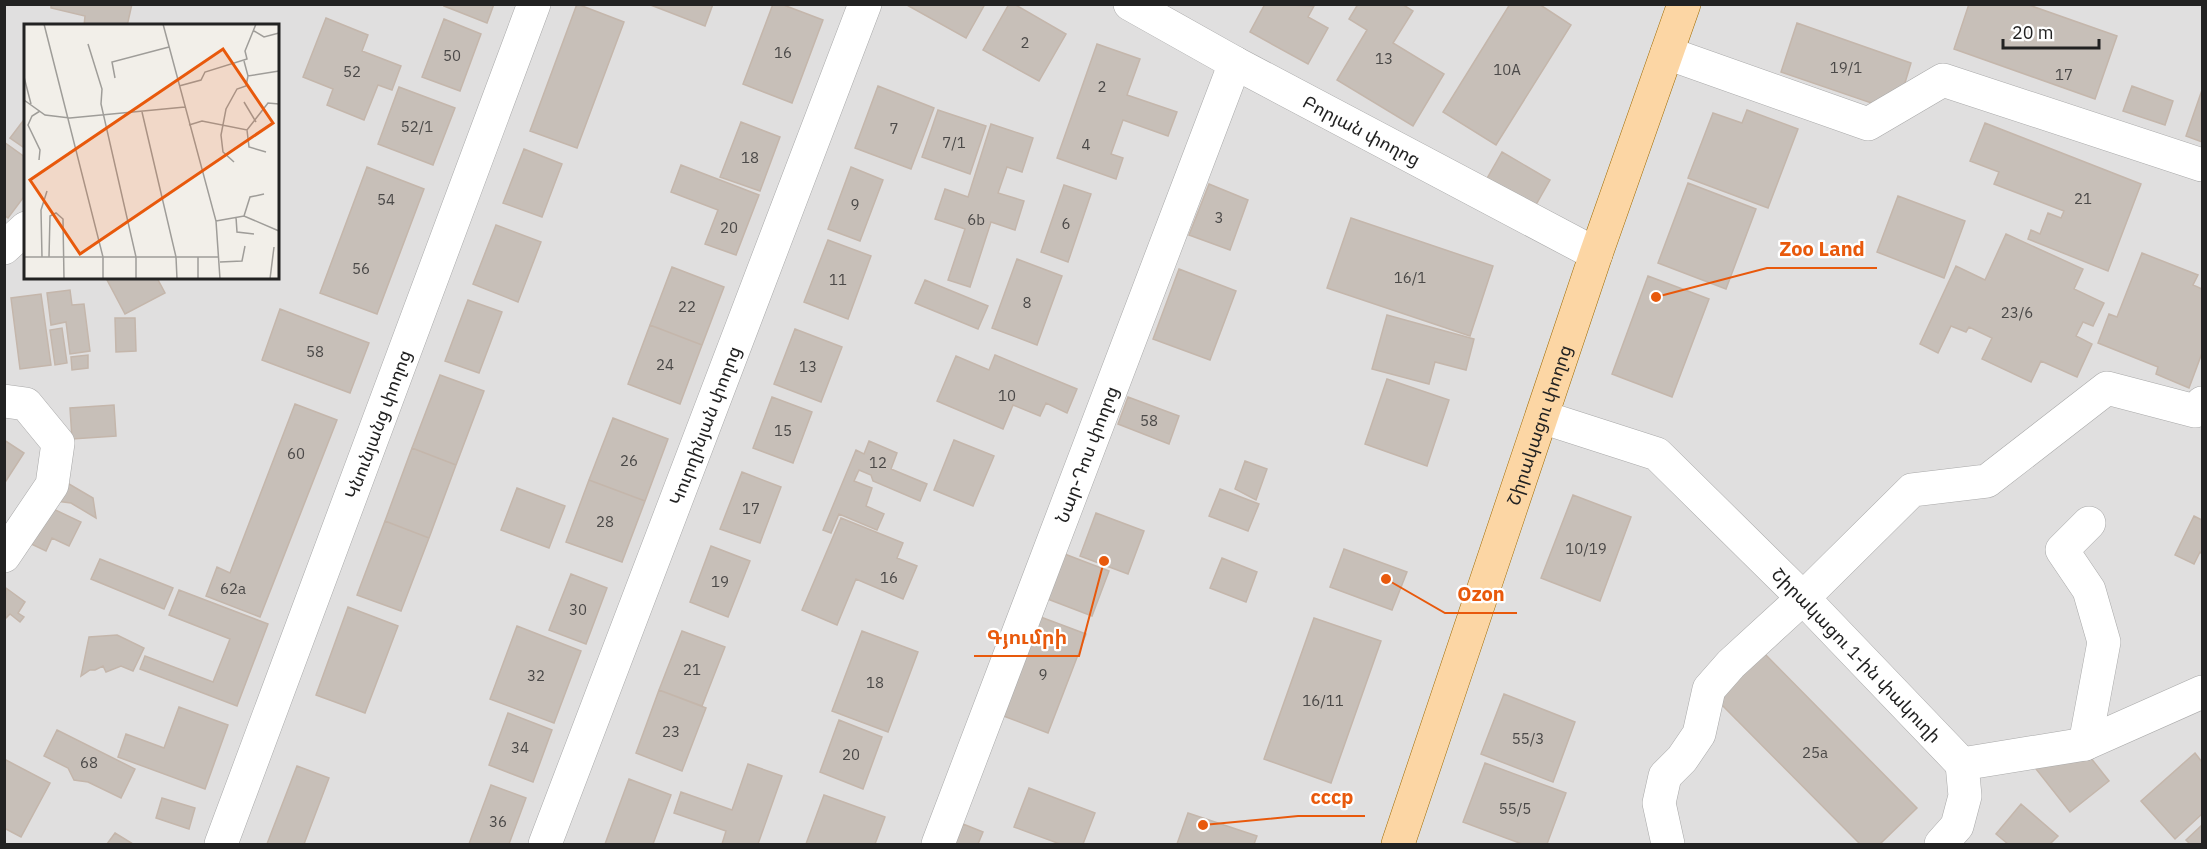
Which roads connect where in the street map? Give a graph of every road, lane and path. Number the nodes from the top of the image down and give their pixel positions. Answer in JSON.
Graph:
{"nodes":[{"id":1,"x":534,"y":4,"type":"edge"},
{"id":2,"x":865,"y":4,"type":"edge"},
{"id":3,"x":1130,"y":4,"type":"edge"},
{"id":4,"x":1684,"y":4,"type":"edge"},
{"id":5,"x":1667,"y":53,"type":"junction"},
{"id":6,"x":1234,"y":63,"type":"junction"},
{"id":7,"x":2202,"y":165,"type":"edge"},
{"id":8,"x":24,"y":230,"type":"edge"},
{"id":9,"x":4,"y":248,"type":"edge"},
{"id":10,"x":1596,"y":254,"type":"junction"},
{"id":11,"x":4,"y":401,"type":"edge"},
{"id":12,"x":2202,"y":403,"type":"edge"},
{"id":13,"x":1542,"y":417,"type":"junction"},
{"id":14,"x":2089,"y":523,"type":"dead end"},
{"id":15,"x":4,"y":556,"type":"edge"},
{"id":16,"x":1803,"y":598,"type":"junction"},
{"id":17,"x":2202,"y":692,"type":"edge"},
{"id":18,"x":2085,"y":744,"type":"junction"},
{"id":19,"x":1962,"y":764,"type":"junction"},
{"id":20,"x":221,"y":844,"type":"edge"},
{"id":21,"x":545,"y":844,"type":"edge"},
{"id":22,"x":938,"y":844,"type":"edge"},
{"id":23,"x":1398,"y":844,"type":"edge"},
{"id":24,"x":1668,"y":844,"type":"edge"},
{"id":25,"x":1941,"y":844,"type":"edge"}],
"edges":[{"from":1,"to":20,"type":"street","name":"Կնունյանց փողոց"},
{"from":2,"to":21,"type":"street","name":"Կուրղինյան փողոց"},
{"from":3,"to":6,"type":"street","name":"Բորյան փողոց"},
{"from":4,"to":5,"type":"main road","name":"Շիրակացու փողոց"},
{"from":5,"to":7,"type":"street"},
{"from":5,"to":10,"type":"main road","name":"Շիրակացու փողոց"},
{"from":6,"to":10,"type":"street","name":"Բորյան փողոց"},
{"from":6,"to":22,"type":"street","name":"Նար-Դոս փողոց"},
{"from":8,"to":9,"type":"street"},
{"from":10,"to":13,"type":"main road","name":"Շիրակացու փողոց"},
{"from":11,"to":15,"type":"street"},
{"from":12,"to":16,"type":"street"},
{"from":13,"to":16,"type":"street","name":"Շիրակացու 1-ին փակուղի"},
{"from":13,"to":23,"type":"main road","name":"Շիրակացու փողոց"},
{"from":14,"to":18,"type":"street"},
{"from":16,"to":19,"type":"street","name":"Շիրակացու 1-ին փակուղի"},
{"from":16,"to":24,"type":"street"},
{"from":17,"to":18,"type":"street"},
{"from":18,"to":19,"type":"street"},
{"from":19,"to":25,"type":"street"}]}
